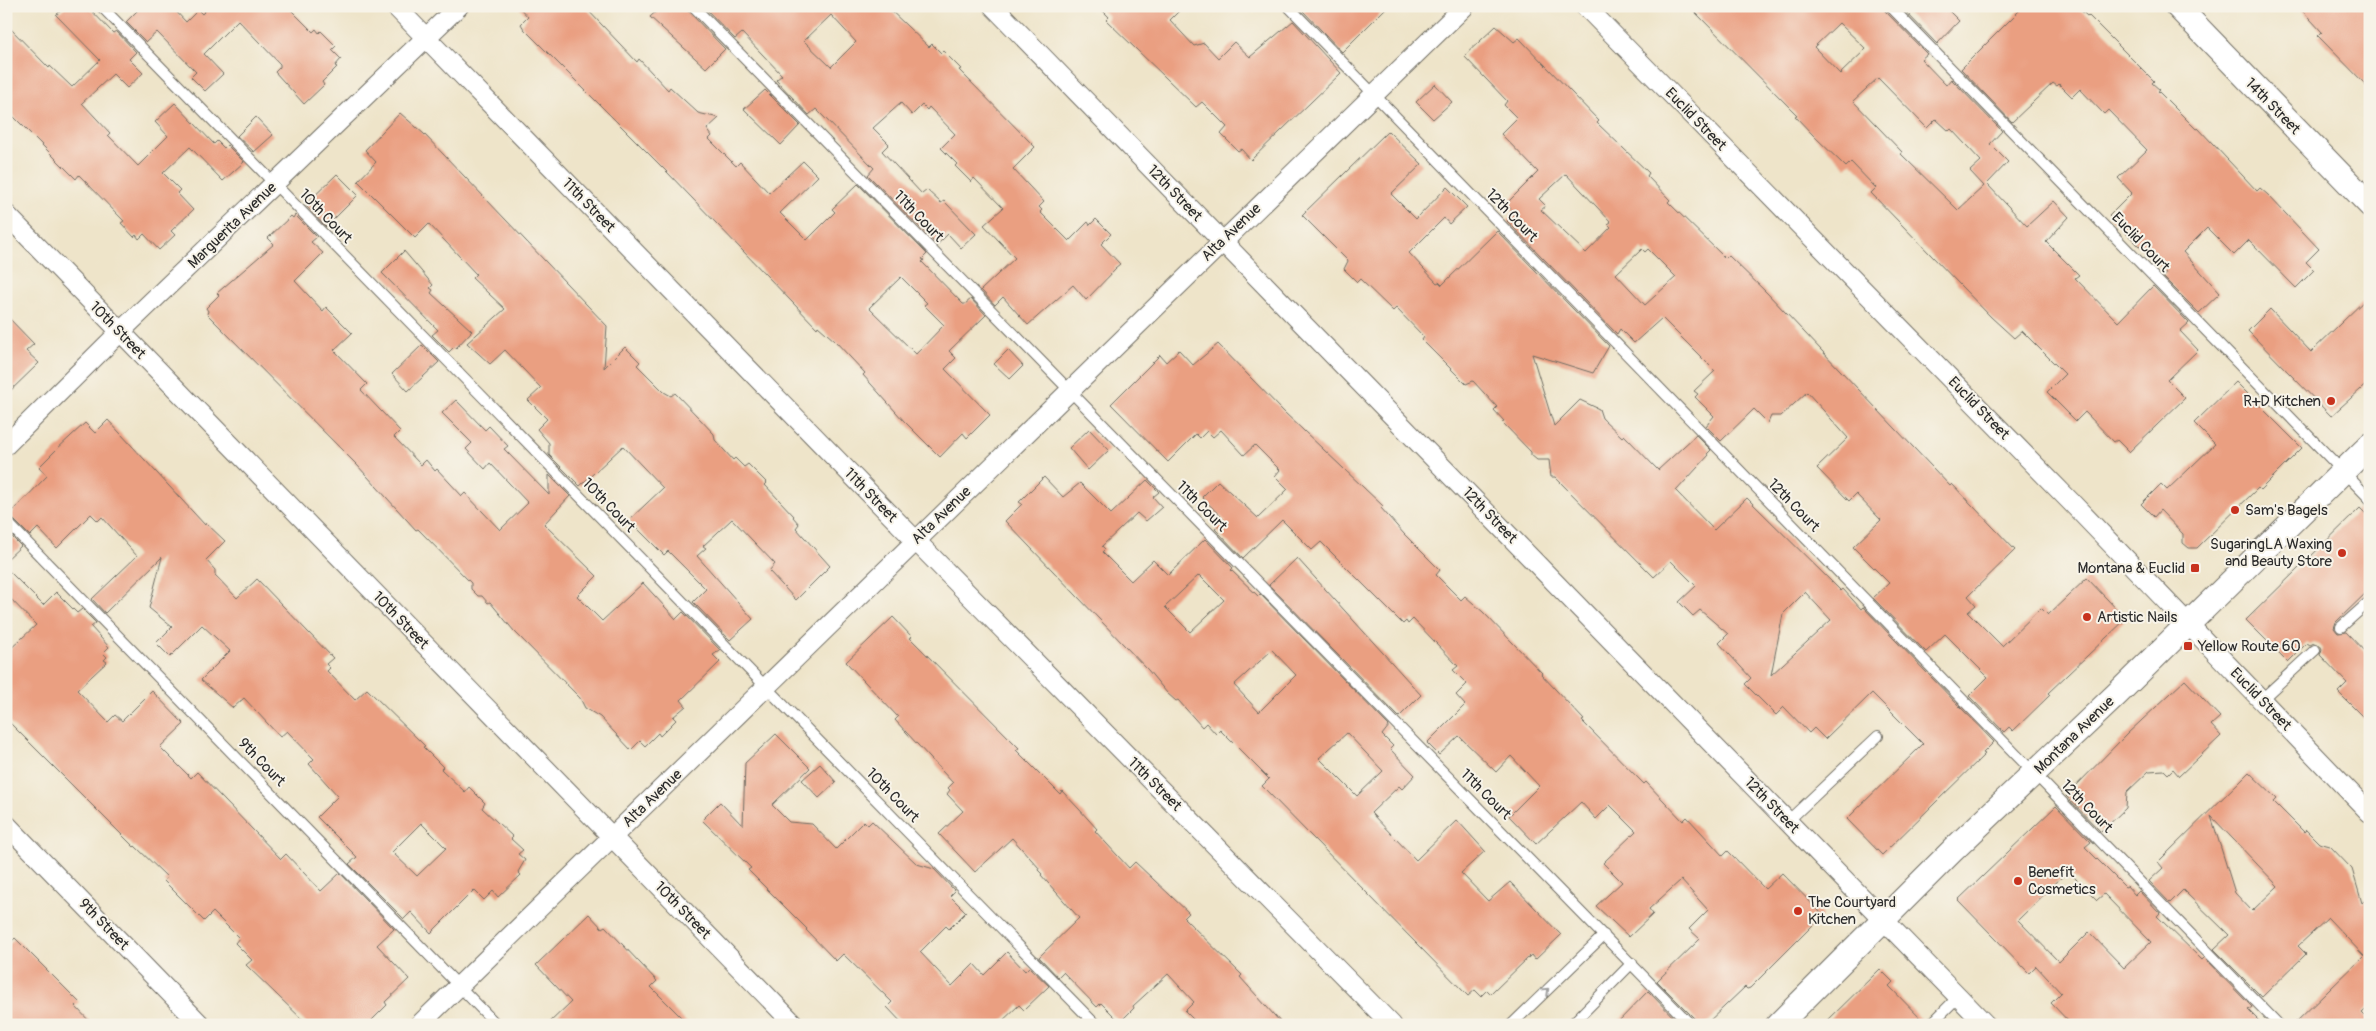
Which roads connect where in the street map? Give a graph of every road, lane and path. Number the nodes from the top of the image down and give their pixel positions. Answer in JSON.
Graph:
{"nodes":[{"id":1,"x":101,"y":6,"type":"edge"},
{"id":2,"x":395,"y":6,"type":"edge"},
{"id":3,"x":459,"y":6,"type":"edge"},
{"id":4,"x":693,"y":6,"type":"edge"},
{"id":5,"x":993,"y":6,"type":"edge"},
{"id":6,"x":1288,"y":6,"type":"edge"},
{"id":7,"x":1464,"y":6,"type":"edge"},
{"id":8,"x":1585,"y":6,"type":"edge"},
{"id":9,"x":1890,"y":6,"type":"edge"},
{"id":10,"x":2177,"y":6,"type":"edge"},
{"id":11,"x":426,"y":39,"type":"junction"},
{"id":12,"x":1374,"y":95,"type":"junction"},
{"id":13,"x":274,"y":185,"type":"junction"},
{"id":14,"x":2368,"y":199,"type":"edge"},
{"id":15,"x":6,"y":214,"type":"edge"},
{"id":16,"x":1222,"y":241,"type":"junction"},
{"id":17,"x":120,"y":332,"type":"junction"},
{"id":18,"x":1069,"y":392,"type":"junction"},
{"id":19,"x":6,"y":445,"type":"edge"},
{"id":20,"x":2370,"y":445,"type":"edge"},
{"id":21,"x":2343,"y":471,"type":"junction"},
{"id":22,"x":2370,"y":499,"type":"edge"},
{"id":23,"x":6,"y":521,"type":"edge"},
{"id":24,"x":915,"y":540,"type":"junction"},
{"id":25,"x":2370,"y":600,"type":"edge"},
{"id":26,"x":2188,"y":623,"type":"junction"},
{"id":27,"x":2341,"y":627,"type":"dead end"},
{"id":28,"x":2315,"y":650,"type":"dead end"},
{"id":29,"x":767,"y":687,"type":"junction"},
{"id":30,"x":2261,"y":700,"type":"junction"},
{"id":31,"x":1878,"y":736,"type":"dead end"},
{"id":32,"x":2034,"y":773,"type":"junction"},
{"id":33,"x":2370,"y":813,"type":"edge"},
{"id":34,"x":1788,"y":821,"type":"junction"},
{"id":35,"x":6,"y":824,"type":"edge"},
{"id":36,"x":612,"y":836,"type":"junction"},
{"id":37,"x":1883,"y":920,"type":"junction"},
{"id":38,"x":1604,"y":935,"type":"junction"},
{"id":39,"x":1632,"y":963,"type":"junction"},
{"id":40,"x":459,"y":986,"type":"junction"},
{"id":41,"x":1958,"y":997,"type":"junction"},
{"id":42,"x":201,"y":1025,"type":"edge"},
{"id":43,"x":419,"y":1025,"type":"edge"},
{"id":44,"x":497,"y":1025,"type":"edge"},
{"id":45,"x":796,"y":1025,"type":"edge"},
{"id":46,"x":1096,"y":1025,"type":"edge"},
{"id":47,"x":1392,"y":1025,"type":"edge"},
{"id":48,"x":1511,"y":1025,"type":"edge"},
{"id":49,"x":1571,"y":1025,"type":"edge"},
{"id":50,"x":1691,"y":1025,"type":"edge"},
{"id":51,"x":1778,"y":1025,"type":"edge"},
{"id":52,"x":1930,"y":1025,"type":"edge"},
{"id":53,"x":1986,"y":1025,"type":"edge"},
{"id":54,"x":2279,"y":1025,"type":"edge"}],
"edges":[{"from":1,"to":13,"type":"lane","name":"10th Court"},
{"from":2,"to":11,"type":"street","name":"11th Street"},
{"from":3,"to":11,"type":"street","name":"Marguerita Avenue"},
{"from":4,"to":18,"type":"lane","name":"11th Court"},
{"from":5,"to":16,"type":"street","name":"12th Street"},
{"from":6,"to":12,"type":"lane","name":"12th Court"},
{"from":7,"to":12,"type":"street","name":"Alta Avenue"},
{"from":8,"to":26,"type":"street","name":"Euclid Street"},
{"from":9,"to":21,"type":"lane","name":"Euclid Court"},
{"from":10,"to":14,"type":"street","name":"14th Street"},
{"from":11,"to":13,"type":"street","name":"Marguerita Avenue"},
{"from":11,"to":24,"type":"street","name":"11th Street"},
{"from":12,"to":16,"type":"street","name":"Alta Avenue"},
{"from":12,"to":32,"type":"lane","name":"12th Court"},
{"from":13,"to":17,"type":"street","name":"Marguerita Avenue"},
{"from":13,"to":29,"type":"lane","name":"10th Court"},
{"from":15,"to":17,"type":"street","name":"10th Street"},
{"from":16,"to":18,"type":"street","name":"Alta Avenue"},
{"from":16,"to":34,"type":"street","name":"12th Street"},
{"from":17,"to":19,"type":"street","name":"Marguerita Avenue"},
{"from":17,"to":36,"type":"street","name":"10th Street"},
{"from":18,"to":24,"type":"street","name":"Alta Avenue"},
{"from":18,"to":38,"type":"lane","name":"11th Court"},
{"from":20,"to":21,"type":"street","name":"Montana Avenue"},
{"from":21,"to":22,"type":"lane","name":"Euclid Court"},
{"from":21,"to":26,"type":"street","name":"Montana Avenue"},
{"from":23,"to":40,"type":"lane","name":"9th Court"},
{"from":24,"to":29,"type":"street","name":"Alta Avenue"},
{"from":24,"to":47,"type":"street","name":"11th Street"},
{"from":25,"to":27,"type":"lane"},
{"from":26,"to":30,"type":"street","name":"Euclid Street"},
{"from":26,"to":32,"type":"street","name":"Montana Avenue"},
{"from":28,"to":30,"type":"lane"},
{"from":29,"to":36,"type":"street","name":"Alta Avenue"},
{"from":29,"to":46,"type":"lane","name":"10th Court"},
{"from":30,"to":33,"type":"street","name":"Euclid Street"},
{"from":31,"to":34,"type":"lane"},
{"from":32,"to":37,"type":"street","name":"Montana Avenue"},
{"from":32,"to":54,"type":"lane","name":"12th Court"},
{"from":34,"to":37,"type":"street","name":"12th Street"},
{"from":35,"to":42,"type":"street","name":"9th Street"},
{"from":36,"to":40,"type":"street","name":"Alta Avenue"},
{"from":36,"to":45,"type":"street","name":"10th Street"},
{"from":37,"to":41,"type":"street","name":"12th Street"},
{"from":37,"to":51,"type":"street","name":"Montana Avenue"},
{"from":38,"to":39,"type":"lane","name":"11th Court"},
{"from":48,"to":38,"type":"lane","one_way":true},
{"from":39,"to":49,"type":"lane"},
{"from":39,"to":50,"type":"lane","name":"11th Court"},
{"from":40,"to":43,"type":"street","name":"Alta Avenue"},
{"from":40,"to":44,"type":"lane","name":"9th Court"},
{"from":41,"to":52,"type":"lane"},
{"from":41,"to":53,"type":"street","name":"12th Street"}]}
